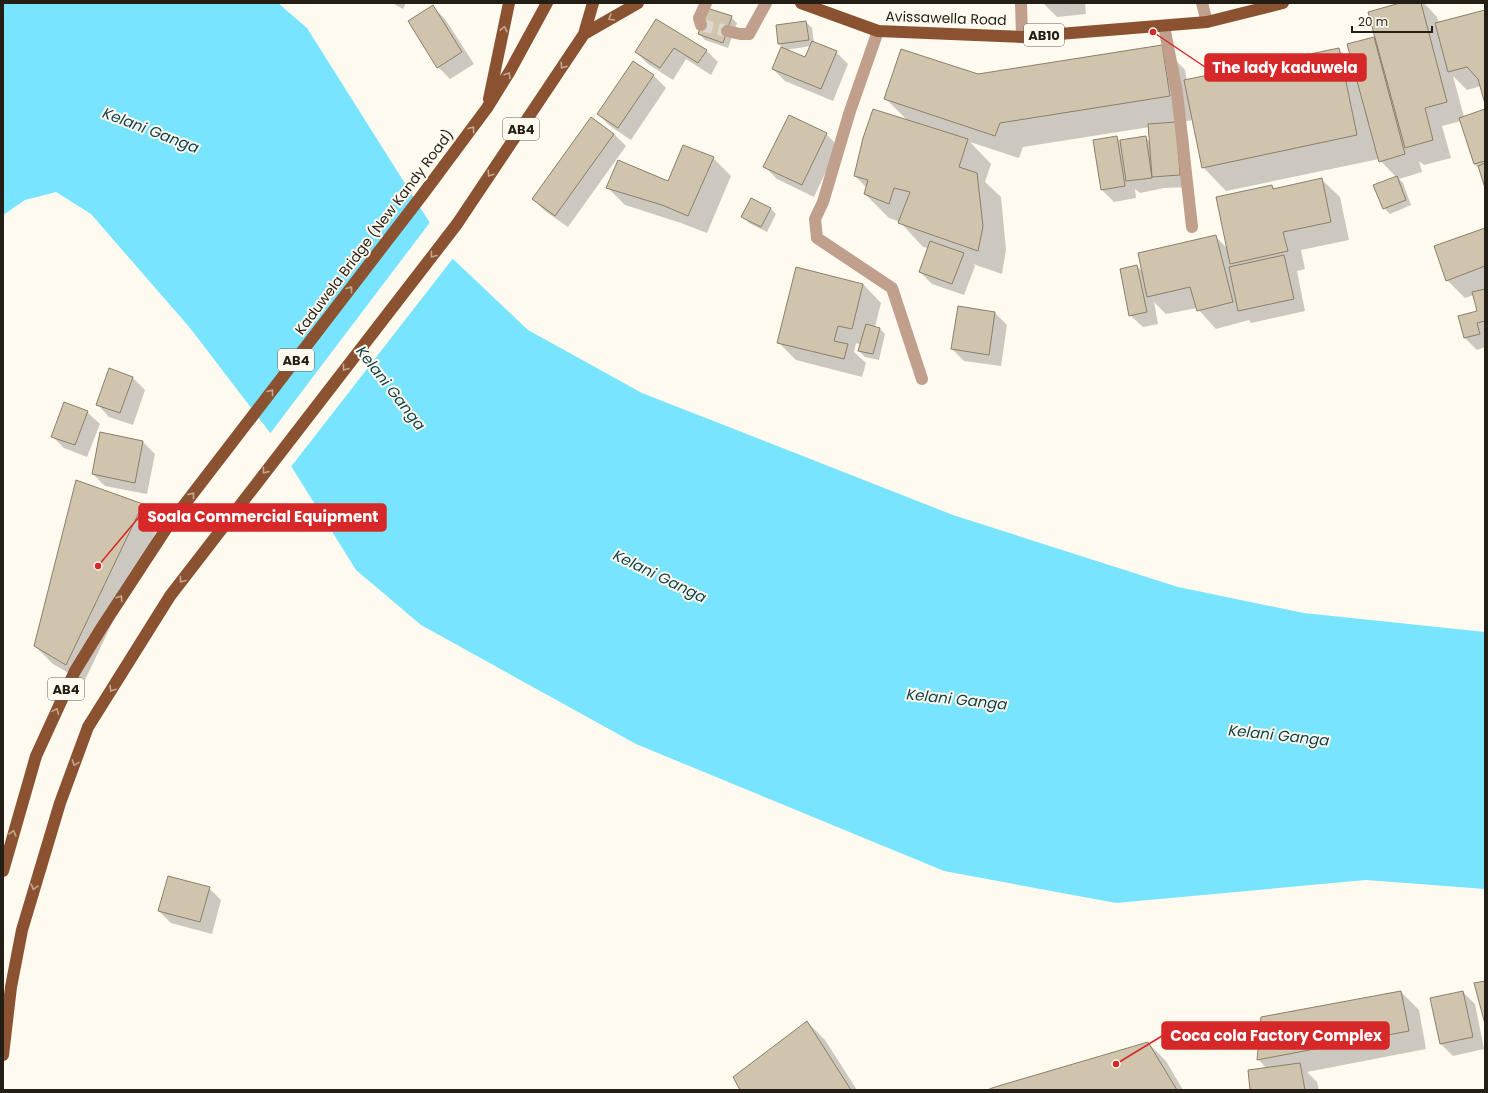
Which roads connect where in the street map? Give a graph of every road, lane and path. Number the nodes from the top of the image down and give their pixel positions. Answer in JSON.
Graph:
{"nodes":[{"id":1,"x":509,"y":3,"type":"edge"},
{"id":2,"x":547,"y":3,"type":"edge"},
{"id":3,"x":593,"y":3,"type":"edge"},
{"id":4,"x":638,"y":3,"type":"edge"},
{"id":5,"x":706,"y":3,"type":"edge"},
{"id":6,"x":766,"y":3,"type":"edge"},
{"id":7,"x":801,"y":3,"type":"edge"},
{"id":8,"x":1021,"y":3,"type":"edge"},
{"id":9,"x":1202,"y":3,"type":"edge"},
{"id":10,"x":1283,"y":3,"type":"edge"},
{"id":11,"x":1207,"y":22,"type":"junction"},
{"id":12,"x":701,"y":25,"type":"dead end"},
{"id":13,"x":1164,"y":26,"type":"junction"},
{"id":14,"x":727,"y":31,"type":"tunnel mouth"},
{"id":15,"x":878,"y":31,"type":"junction"},
{"id":16,"x":584,"y":34,"type":"junction"},
{"id":17,"x":1022,"y":36,"type":"junction"},
{"id":18,"x":487,"y":108,"type":"junction"},
{"id":19,"x":1192,"y":227,"type":"dead end"},
{"id":20,"x":922,"y":379,"type":"dead end"},
{"id":21,"x":3,"y":871,"type":"edge"},
{"id":22,"x":3,"y":1055,"type":"edge"}],
"edges":[{"from":18,"to":1,"type":"main road","one_way":true},
{"from":18,"to":2,"type":"main road","number":"AB4","one_way":true},
{"from":3,"to":16,"type":"main road","number":"AB4"},
{"from":4,"to":16,"type":"main road","one_way":true},
{"from":5,"to":12,"type":"street"},
{"from":6,"to":14,"type":"street"},
{"from":7,"to":15,"type":"main road","name":"Avissawella Road","number":"AB10"},
{"from":8,"to":17,"type":"street"},
{"from":9,"to":11,"type":"street"},
{"from":10,"to":11,"type":"main road","name":"Avissawella Road","number":"AB10"},
{"from":11,"to":13,"type":"main road","name":"Avissawella Road","number":"AB10"},
{"from":13,"to":17,"type":"main road","name":"Avissawella Road","number":"AB10"},
{"from":13,"to":19,"type":"street"},
{"from":15,"to":17,"type":"main road","name":"Avissawella Road","number":"AB10"},
{"from":15,"to":20,"type":"street"},
{"from":16,"to":22,"type":"main road","number":"AB4","one_way":true},
{"from":21,"to":18,"type":"main road","name":"Kaduwela Bridge (New Kandy Road)","number":"AB4","one_way":true}]}
